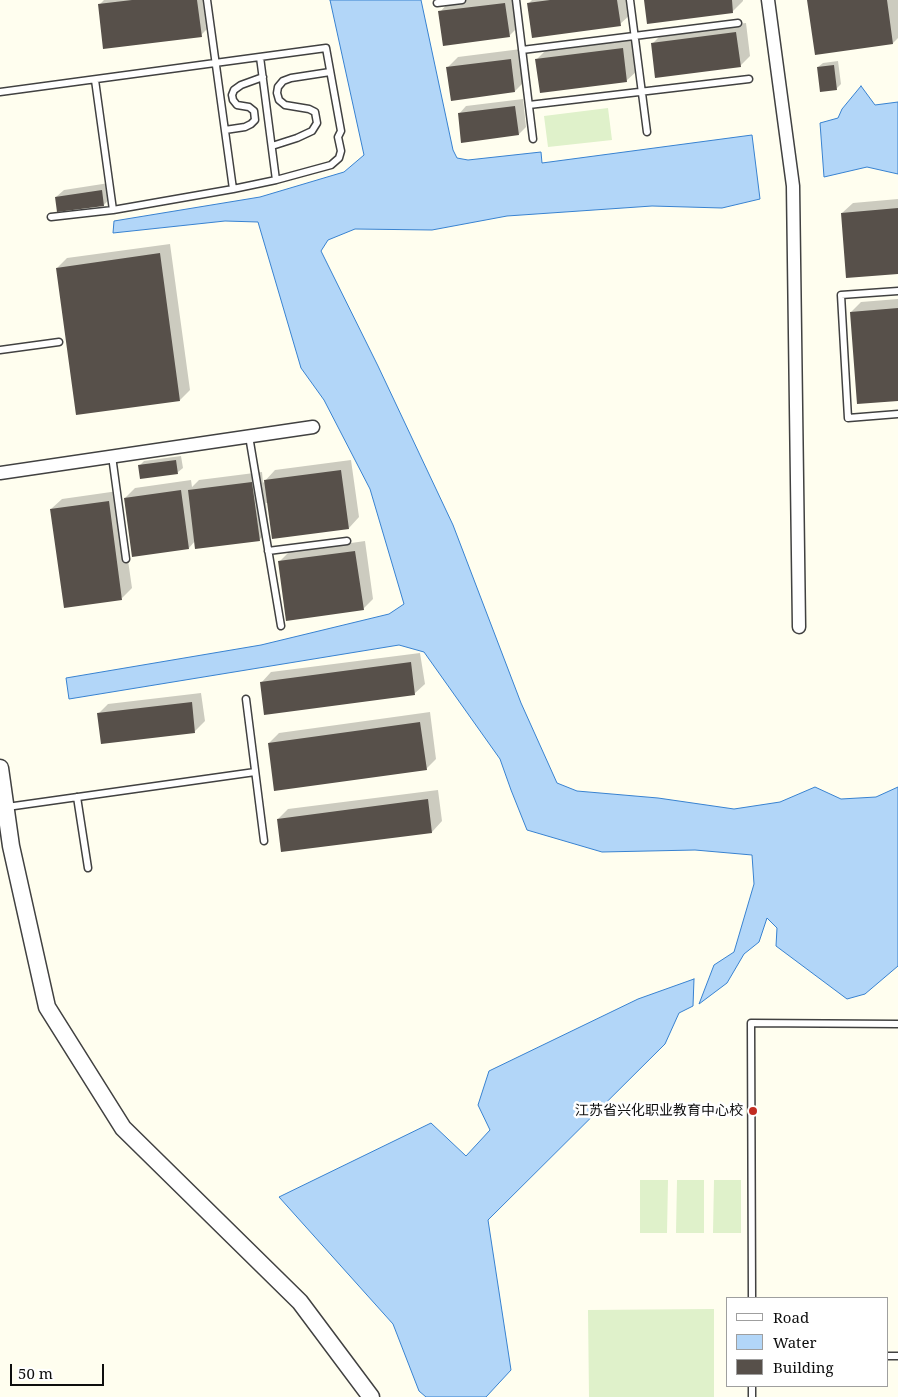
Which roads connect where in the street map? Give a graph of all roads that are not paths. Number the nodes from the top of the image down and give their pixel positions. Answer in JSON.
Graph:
{"nodes":[{"id":1,"x":207,"y":0,"type":"edge"},
{"id":2,"x":462,"y":0,"type":"edge"},
{"id":3,"x":516,"y":0,"type":"edge"},
{"id":4,"x":630,"y":0,"type":"edge"},
{"id":5,"x":768,"y":0,"type":"edge"},
{"id":6,"x":437,"y":3,"type":"dead end"},
{"id":7,"x":738,"y":23,"type":"dead end"},
{"id":8,"x":635,"y":36,"type":"junction"},
{"id":9,"x":522,"y":50,"type":"junction"},
{"id":10,"x":260,"y":57,"type":"junction"},
{"id":11,"x":216,"y":63,"type":"junction"},
{"id":12,"x":330,"y":72,"type":"junction"},
{"id":13,"x":263,"y":77,"type":"junction"},
{"id":14,"x":749,"y":79,"type":"dead end"},
{"id":15,"x":95,"y":80,"type":"junction"},
{"id":16,"x":0,"y":92,"type":"edge"},
{"id":17,"x":642,"y":92,"type":"junction"},
{"id":18,"x":529,"y":105,"type":"junction"},
{"id":19,"x":225,"y":130,"type":"junction"},
{"id":20,"x":647,"y":132,"type":"dead end"},
{"id":21,"x":533,"y":139,"type":"dead end"},
{"id":22,"x":272,"y":146,"type":"junction"},
{"id":23,"x":276,"y":180,"type":"junction"},
{"id":24,"x":233,"y":189,"type":"junction"},
{"id":25,"x":113,"y":210,"type":"junction"},
{"id":26,"x":51,"y":216,"type":"dead end"},
{"id":27,"x":898,"y":291,"type":"edge"},
{"id":28,"x":59,"y":342,"type":"dead end"},
{"id":29,"x":0,"y":350,"type":"edge"},
{"id":30,"x":898,"y":414,"type":"edge"},
{"id":31,"x":313,"y":427,"type":"dead end"},
{"id":32,"x":250,"y":436,"type":"junction"},
{"id":33,"x":112,"y":456,"type":"junction"},
{"id":34,"x":0,"y":473,"type":"edge"},
{"id":35,"x":346,"y":541,"type":"dead end"},
{"id":36,"x":268,"y":551,"type":"junction"},
{"id":37,"x":126,"y":559,"type":"dead end"},
{"id":38,"x":281,"y":626,"type":"dead end"},
{"id":39,"x":799,"y":628,"type":"dead end"},
{"id":40,"x":246,"y":699,"type":"dead end"},
{"id":41,"x":0,"y":768,"type":"edge"},
{"id":42,"x":255,"y":772,"type":"junction"},
{"id":43,"x":77,"y":797,"type":"junction"},
{"id":44,"x":5,"y":807,"type":"junction"},
{"id":45,"x":264,"y":841,"type":"dead end"},
{"id":46,"x":88,"y":868,"type":"dead end"},
{"id":47,"x":898,"y":1024,"type":"edge"},
{"id":48,"x":752,"y":1297,"type":"edge"},
{"id":49,"x":371,"y":1397,"type":"edge"}],
"edges":[{"from":1,"to":11,"type":"lane"},
{"from":2,"to":6,"type":"lane"},
{"from":3,"to":9,"type":"lane"},
{"from":4,"to":8,"type":"lane"},
{"from":5,"to":39,"type":"street"},
{"from":7,"to":8,"type":"lane"},
{"from":8,"to":9,"type":"lane"},
{"from":8,"to":17,"type":"lane"},
{"from":9,"to":18,"type":"lane"},
{"from":10,"to":11,"type":"lane"},
{"from":10,"to":12,"type":"lane"},
{"from":10,"to":13,"type":"lane"},
{"from":11,"to":15,"type":"lane"},
{"from":11,"to":19,"type":"lane"},
{"from":12,"to":22,"type":"lane"},
{"from":12,"to":23,"type":"lane"},
{"from":13,"to":19,"type":"lane"},
{"from":13,"to":22,"type":"lane"},
{"from":14,"to":17,"type":"lane"},
{"from":15,"to":16,"type":"lane"},
{"from":15,"to":25,"type":"lane"},
{"from":17,"to":18,"type":"lane"},
{"from":17,"to":20,"type":"lane"},
{"from":18,"to":21,"type":"lane"},
{"from":19,"to":24,"type":"lane"},
{"from":22,"to":23,"type":"lane"},
{"from":23,"to":24,"type":"lane"},
{"from":24,"to":25,"type":"lane"},
{"from":25,"to":26,"type":"lane"},
{"from":27,"to":30,"type":"lane"},
{"from":28,"to":29,"type":"lane"},
{"from":31,"to":32,"type":"street"},
{"from":32,"to":33,"type":"street"},
{"from":32,"to":36,"type":"lane"},
{"from":33,"to":34,"type":"street"},
{"from":33,"to":37,"type":"lane"},
{"from":35,"to":36,"type":"lane"},
{"from":36,"to":38,"type":"lane"},
{"from":40,"to":42,"type":"lane"},
{"from":41,"to":44,"type":"street"},
{"from":42,"to":43,"type":"lane"},
{"from":42,"to":45,"type":"lane"},
{"from":43,"to":44,"type":"lane"},
{"from":43,"to":46,"type":"lane"},
{"from":44,"to":49,"type":"street"},
{"from":47,"to":48,"type":"lane"}]}
